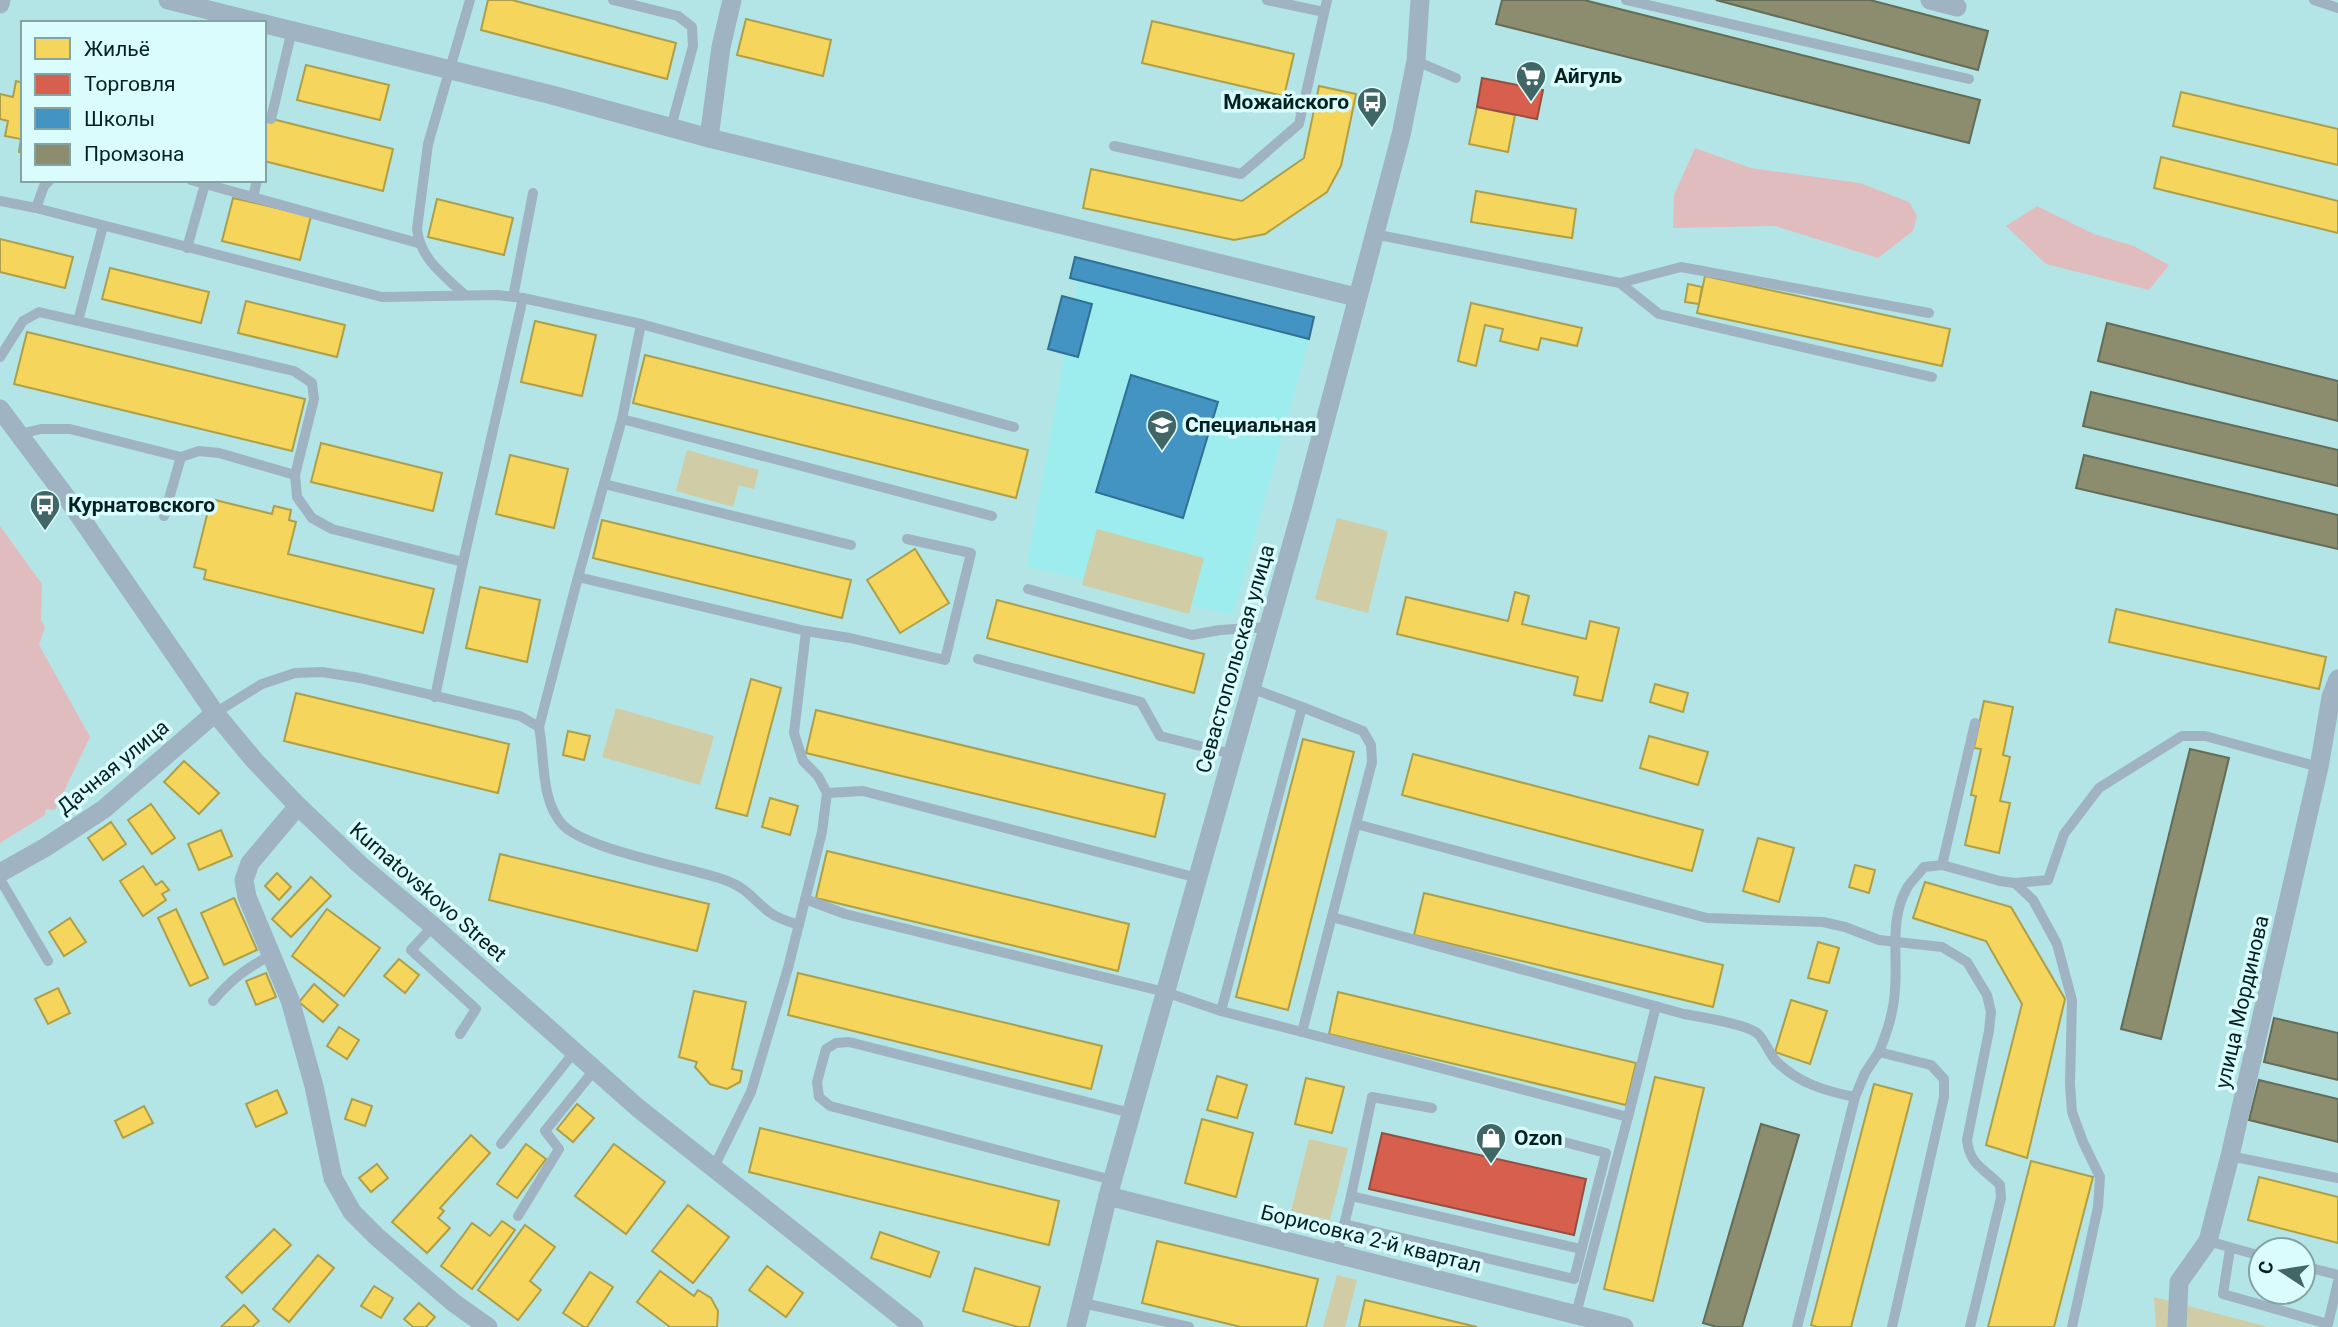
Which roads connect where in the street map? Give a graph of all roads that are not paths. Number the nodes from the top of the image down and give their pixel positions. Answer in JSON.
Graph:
{"nodes":[{"id":1,"x":168,"y":0,"type":"edge"},
{"id":2,"x":470,"y":0,"type":"edge"},
{"id":3,"x":613,"y":0,"type":"edge"},
{"id":4,"x":732,"y":0,"type":"edge"},
{"id":5,"x":1267,"y":0,"type":"edge"},
{"id":6,"x":1327,"y":0,"type":"edge"},
{"id":7,"x":1420,"y":0,"type":"edge"},
{"id":8,"x":1626,"y":0,"type":"edge"},
{"id":9,"x":1930,"y":0,"type":"edge"},
{"id":10,"x":2314,"y":0,"type":"edge"},
{"id":11,"x":1957,"y":7,"type":"dead end"},
{"id":12,"x":2338,"y":8,"type":"edge"},
{"id":13,"x":1324,"y":12,"type":"junction"},
{"id":14,"x":258,"y":21,"type":"edge"},
{"id":15,"x":266,"y":23,"type":"edge"},
{"id":16,"x":292,"y":29,"type":"junction"},
{"id":17,"x":1416,"y":61,"type":"junction"},
{"id":18,"x":449,"y":69,"type":"junction"},
{"id":19,"x":1456,"y":78,"type":"dead end"},
{"id":20,"x":1969,"y":79,"type":"dead end"},
{"id":21,"x":271,"y":119,"type":"dead end"},
{"id":22,"x":670,"y":127,"type":"junction"},
{"id":23,"x":709,"y":138,"type":"junction"},
{"id":24,"x":1114,"y":146,"type":"dead end"},
{"id":25,"x":48,"y":182,"type":"edge"},
{"id":26,"x":198,"y":182,"type":"edge"},
{"id":27,"x":257,"y":182,"type":"edge"},
{"id":28,"x":205,"y":184,"type":"junction"},
{"id":29,"x":533,"y":193,"type":"dead end"},
{"id":30,"x":253,"y":197,"type":"junction"},
{"id":31,"x":0,"y":201,"type":"edge"},
{"id":32,"x":36,"y":208,"type":"junction"},
{"id":33,"x":103,"y":226,"type":"junction"},
{"id":34,"x":1374,"y":234,"type":"junction"},
{"id":35,"x":418,"y":243,"type":"junction"},
{"id":36,"x":187,"y":248,"type":"junction"},
{"id":37,"x":1620,"y":283,"type":"junction"},
{"id":38,"x":464,"y":294,"type":"junction"},
{"id":39,"x":1356,"y":297,"type":"junction"},
{"id":40,"x":518,"y":298,"type":"junction"},
{"id":41,"x":1929,"y":313,"type":"dead end"},
{"id":42,"x":78,"y":321,"type":"junction"},
{"id":43,"x":641,"y":324,"type":"junction"},
{"id":44,"x":0,"y":357,"type":"edge"},
{"id":45,"x":1932,"y":377,"type":"dead end"},
{"id":46,"x":0,"y":408,"type":"edge"},
{"id":47,"x":622,"y":419,"type":"junction"},
{"id":48,"x":1014,"y":427,"type":"dead end"},
{"id":49,"x":20,"y":434,"type":"junction"},
{"id":50,"x":181,"y":457,"type":"junction"},
{"id":51,"x":295,"y":475,"type":"junction"},
{"id":52,"x":604,"y":484,"type":"junction"},
{"id":53,"x":164,"y":516,"type":"dead end"},
{"id":54,"x":992,"y":516,"type":"dead end"},
{"id":55,"x":907,"y":538,"type":"dead end"},
{"id":56,"x":851,"y":545,"type":"dead end"},
{"id":57,"x":463,"y":562,"type":"junction"},
{"id":58,"x":578,"y":577,"type":"junction"},
{"id":59,"x":1028,"y":589,"type":"dead end"},
{"id":60,"x":1268,"y":627,"type":"junction"},
{"id":61,"x":806,"y":631,"type":"junction"},
{"id":62,"x":978,"y":659,"type":"dead end"},
{"id":63,"x":2338,"y":679,"type":"edge"},
{"id":64,"x":1251,"y":688,"type":"junction"},
{"id":65,"x":435,"y":697,"type":"junction"},
{"id":66,"x":1301,"y":707,"type":"junction"},
{"id":67,"x":215,"y":713,"type":"junction"},
{"id":68,"x":1975,"y":723,"type":"dead end"},
{"id":69,"x":539,"y":727,"type":"junction"},
{"id":70,"x":1232,"y":754,"type":"junction"},
{"id":71,"x":2319,"y":767,"type":"junction"},
{"id":72,"x":827,"y":793,"type":"junction"},
{"id":73,"x":298,"y":806,"type":"junction"},
{"id":74,"x":1356,"y":824,"type":"junction"},
{"id":75,"x":1942,"y":865,"type":"junction"},
{"id":76,"x":0,"y":873,"type":"edge"},
{"id":77,"x":1198,"y":878,"type":"junction"},
{"id":78,"x":0,"y":879,"type":"edge"},
{"id":79,"x":2015,"y":883,"type":"junction"},
{"id":80,"x":805,"y":899,"type":"junction"},
{"id":81,"x":1332,"y":917,"type":"junction"},
{"id":82,"x":799,"y":925,"type":"junction"},
{"id":83,"x":433,"y":926,"type":"junction"},
{"id":84,"x":1894,"y":940,"type":"junction"},
{"id":85,"x":273,"y":955,"type":"junction"},
{"id":86,"x":48,"y":961,"type":"dead end"},
{"id":87,"x":1165,"y":992,"type":"junction"},
{"id":88,"x":213,"y":1001,"type":"dead end"},
{"id":89,"x":1656,"y":1006,"type":"junction"},
{"id":90,"x":1221,"y":1011,"type":"junction"},
{"id":91,"x":1301,"y":1032,"type":"junction"},
{"id":92,"x":460,"y":1034,"type":"dead end"},
{"id":93,"x":575,"y":1051,"type":"junction"},
{"id":94,"x":1879,"y":1052,"type":"junction"},
{"id":95,"x":595,"y":1069,"type":"junction"},
{"id":96,"x":1854,"y":1097,"type":"junction"},
{"id":97,"x":1432,"y":1108,"type":"dead end"},
{"id":98,"x":1131,"y":1113,"type":"junction"},
{"id":99,"x":1628,"y":1118,"type":"junction"},
{"id":100,"x":1541,"y":1136,"type":"dead end"},
{"id":101,"x":501,"y":1144,"type":"dead end"},
{"id":102,"x":2230,"y":1156,"type":"junction"},
{"id":103,"x":713,"y":1169,"type":"junction"},
{"id":104,"x":2338,"y":1178,"type":"edge"},
{"id":105,"x":1110,"y":1188,"type":"junction"},
{"id":106,"x":1350,"y":1196,"type":"junction"},
{"id":107,"x":518,"y":1216,"type":"dead end"},
{"id":108,"x":1344,"y":1224,"type":"junction"},
{"id":109,"x":2208,"y":1241,"type":"junction"},
{"id":110,"x":1581,"y":1249,"type":"junction"},
{"id":111,"x":2230,"y":1249,"type":"junction"},
{"id":112,"x":2247,"y":1253,"type":"edge"},
{"id":113,"x":1337,"y":1254,"type":"junction"},
{"id":114,"x":2317,"y":1270,"type":"edge"},
{"id":115,"x":2338,"y":1275,"type":"edge"},
{"id":116,"x":2338,"y":1282,"type":"edge"},
{"id":117,"x":1083,"y":1303,"type":"junction"},
{"id":118,"x":1576,"y":1314,"type":"junction"},
{"id":119,"x":488,"y":1327,"type":"edge"},
{"id":120,"x":914,"y":1327,"type":"edge"},
{"id":121,"x":1076,"y":1327,"type":"edge"},
{"id":122,"x":1189,"y":1327,"type":"edge"},
{"id":123,"x":1623,"y":1327,"type":"edge"},
{"id":124,"x":1797,"y":1327,"type":"edge"},
{"id":125,"x":1892,"y":1327,"type":"edge"},
{"id":126,"x":1970,"y":1327,"type":"edge"},
{"id":127,"x":2073,"y":1327,"type":"edge"},
{"id":128,"x":2177,"y":1327,"type":"edge"}],
"edges":[{"from":1,"to":14,"type":"street"},
{"from":2,"to":18,"type":"lane"},
{"from":3,"to":22,"type":"lane"},
{"from":4,"to":23,"type":"street"},
{"from":5,"to":13,"type":"lane"},
{"from":6,"to":13,"type":"lane"},
{"from":7,"to":17,"type":"street","name":"Севастопольская улица"},
{"from":8,"to":20,"type":"lane"},
{"from":9,"to":11,"type":"street"},
{"from":10,"to":12,"type":"lane"},
{"from":13,"to":24,"type":"lane"},
{"from":15,"to":16,"type":"street"},
{"from":16,"to":18,"type":"street"},
{"from":16,"to":21,"type":"lane"},
{"from":17,"to":19,"type":"lane"},
{"from":17,"to":34,"type":"street","name":"Севастопольская улица"},
{"from":18,"to":22,"type":"street"},
{"from":18,"to":35,"type":"lane"},
{"from":22,"to":23,"type":"street"},
{"from":23,"to":39,"type":"street"},
{"from":25,"to":32,"type":"lane"},
{"from":26,"to":28,"type":"lane"},
{"from":27,"to":30,"type":"lane"},
{"from":28,"to":30,"type":"lane"},
{"from":28,"to":36,"type":"lane"},
{"from":29,"to":40,"type":"lane"},
{"from":30,"to":35,"type":"lane"},
{"from":31,"to":32,"type":"lane"},
{"from":32,"to":33,"type":"lane"},
{"from":33,"to":36,"type":"lane"},
{"from":33,"to":42,"type":"lane"},
{"from":34,"to":37,"type":"lane"},
{"from":34,"to":39,"type":"street","name":"Севастопольская улица"},
{"from":35,"to":38,"type":"lane"},
{"from":36,"to":38,"type":"lane"},
{"from":37,"to":41,"type":"lane"},
{"from":37,"to":45,"type":"lane"},
{"from":38,"to":40,"type":"lane"},
{"from":39,"to":60,"type":"street","name":"Севастопольская улица"},
{"from":40,"to":43,"type":"lane"},
{"from":40,"to":57,"type":"lane"},
{"from":42,"to":44,"type":"lane"},
{"from":42,"to":51,"type":"lane"},
{"from":43,"to":47,"type":"lane"},
{"from":43,"to":48,"type":"lane"},
{"from":46,"to":49,"type":"street","name":"Kurnatovskovo Street"},
{"from":47,"to":52,"type":"lane"},
{"from":47,"to":54,"type":"lane"},
{"from":49,"to":50,"type":"lane"},
{"from":49,"to":67,"type":"street","name":"Kurnatovskovo Street"},
{"from":50,"to":51,"type":"lane"},
{"from":50,"to":53,"type":"lane"},
{"from":51,"to":57,"type":"lane"},
{"from":52,"to":56,"type":"lane"},
{"from":52,"to":58,"type":"lane"},
{"from":55,"to":61,"type":"lane"},
{"from":57,"to":65,"type":"lane"},
{"from":58,"to":61,"type":"lane"},
{"from":58,"to":69,"type":"lane"},
{"from":59,"to":60,"type":"lane"},
{"from":60,"to":64,"type":"street","name":"Севастопольская улица"},
{"from":61,"to":72,"type":"lane"},
{"from":62,"to":70,"type":"lane"},
{"from":63,"to":71,"type":"street","name":"улица Мординова"},
{"from":64,"to":66,"type":"lane"},
{"from":64,"to":70,"type":"street","name":"Севастопольская улица"},
{"from":65,"to":67,"type":"lane"},
{"from":65,"to":69,"type":"lane"},
{"from":66,"to":74,"type":"lane"},
{"from":66,"to":90,"type":"lane"},
{"from":67,"to":73,"type":"street","name":"Kurnatovskovo Street"},
{"from":67,"to":76,"type":"street","name":"Дачная улица"},
{"from":68,"to":75,"type":"lane"},
{"from":69,"to":82,"type":"lane"},
{"from":70,"to":77,"type":"street","name":"Севастопольская улица"},
{"from":71,"to":79,"type":"lane"},
{"from":71,"to":102,"type":"street","name":"улица Мординова"},
{"from":72,"to":77,"type":"lane"},
{"from":72,"to":80,"type":"lane"},
{"from":73,"to":83,"type":"street","name":"Kurnatovskovo Street"},
{"from":73,"to":85,"type":"street"},
{"from":74,"to":81,"type":"lane"},
{"from":74,"to":84,"type":"lane"},
{"from":75,"to":79,"type":"lane"},
{"from":75,"to":84,"type":"lane"},
{"from":77,"to":87,"type":"street","name":"Севастопольская улица"},
{"from":78,"to":86,"type":"lane"},
{"from":79,"to":127,"type":"lane"},
{"from":80,"to":82,"type":"lane"},
{"from":80,"to":87,"type":"lane"},
{"from":81,"to":89,"type":"lane"},
{"from":81,"to":91,"type":"lane"},
{"from":82,"to":103,"type":"lane"},
{"from":83,"to":92,"type":"lane"},
{"from":83,"to":93,"type":"street","name":"Kurnatovskovo Street"},
{"from":84,"to":94,"type":"lane"},
{"from":84,"to":126,"type":"lane"},
{"from":85,"to":88,"type":"lane"},
{"from":85,"to":119,"type":"street"},
{"from":87,"to":90,"type":"lane"},
{"from":87,"to":98,"type":"street","name":"Севастопольская улица"},
{"from":89,"to":96,"type":"lane"},
{"from":89,"to":99,"type":"lane"},
{"from":90,"to":91,"type":"lane"},
{"from":91,"to":99,"type":"lane"},
{"from":93,"to":95,"type":"street","name":"Kurnatovskovo Street"},
{"from":93,"to":101,"type":"lane"},
{"from":94,"to":96,"type":"lane"},
{"from":94,"to":125,"type":"lane"},
{"from":95,"to":103,"type":"street","name":"Kurnatovskovo Street"},
{"from":95,"to":107,"type":"lane"},
{"from":96,"to":124,"type":"lane"},
{"from":97,"to":106,"type":"lane"},
{"from":98,"to":105,"type":"street","name":"Севастопольская улица"},
{"from":98,"to":105,"type":"lane"},
{"from":99,"to":118,"type":"lane"},
{"from":100,"to":110,"type":"lane"},
{"from":102,"to":104,"type":"lane"},
{"from":102,"to":109,"type":"street","name":"улица Мординова"},
{"from":103,"to":120,"type":"street","name":"Kurnatovskovo Street"},
{"from":105,"to":113,"type":"street","name":"Борисовка 2-й квартал"},
{"from":105,"to":117,"type":"street","name":"Севастопольская улица"},
{"from":106,"to":108,"type":"lane"},
{"from":106,"to":110,"type":"lane"},
{"from":108,"to":110,"type":"lane"},
{"from":108,"to":113,"type":"lane"},
{"from":109,"to":111,"type":"lane"},
{"from":109,"to":128,"type":"street","name":"улица Мординова"},
{"from":111,"to":112,"type":"lane"},
{"from":111,"to":116,"type":"lane"},
{"from":113,"to":118,"type":"street","name":"Борисовка 2-й квартал"},
{"from":114,"to":115,"type":"lane"},
{"from":117,"to":121,"type":"street","name":"Севастопольская улица"},
{"from":117,"to":122,"type":"lane"},
{"from":118,"to":123,"type":"street","name":"Борисовка 2-й квартал"}]}
